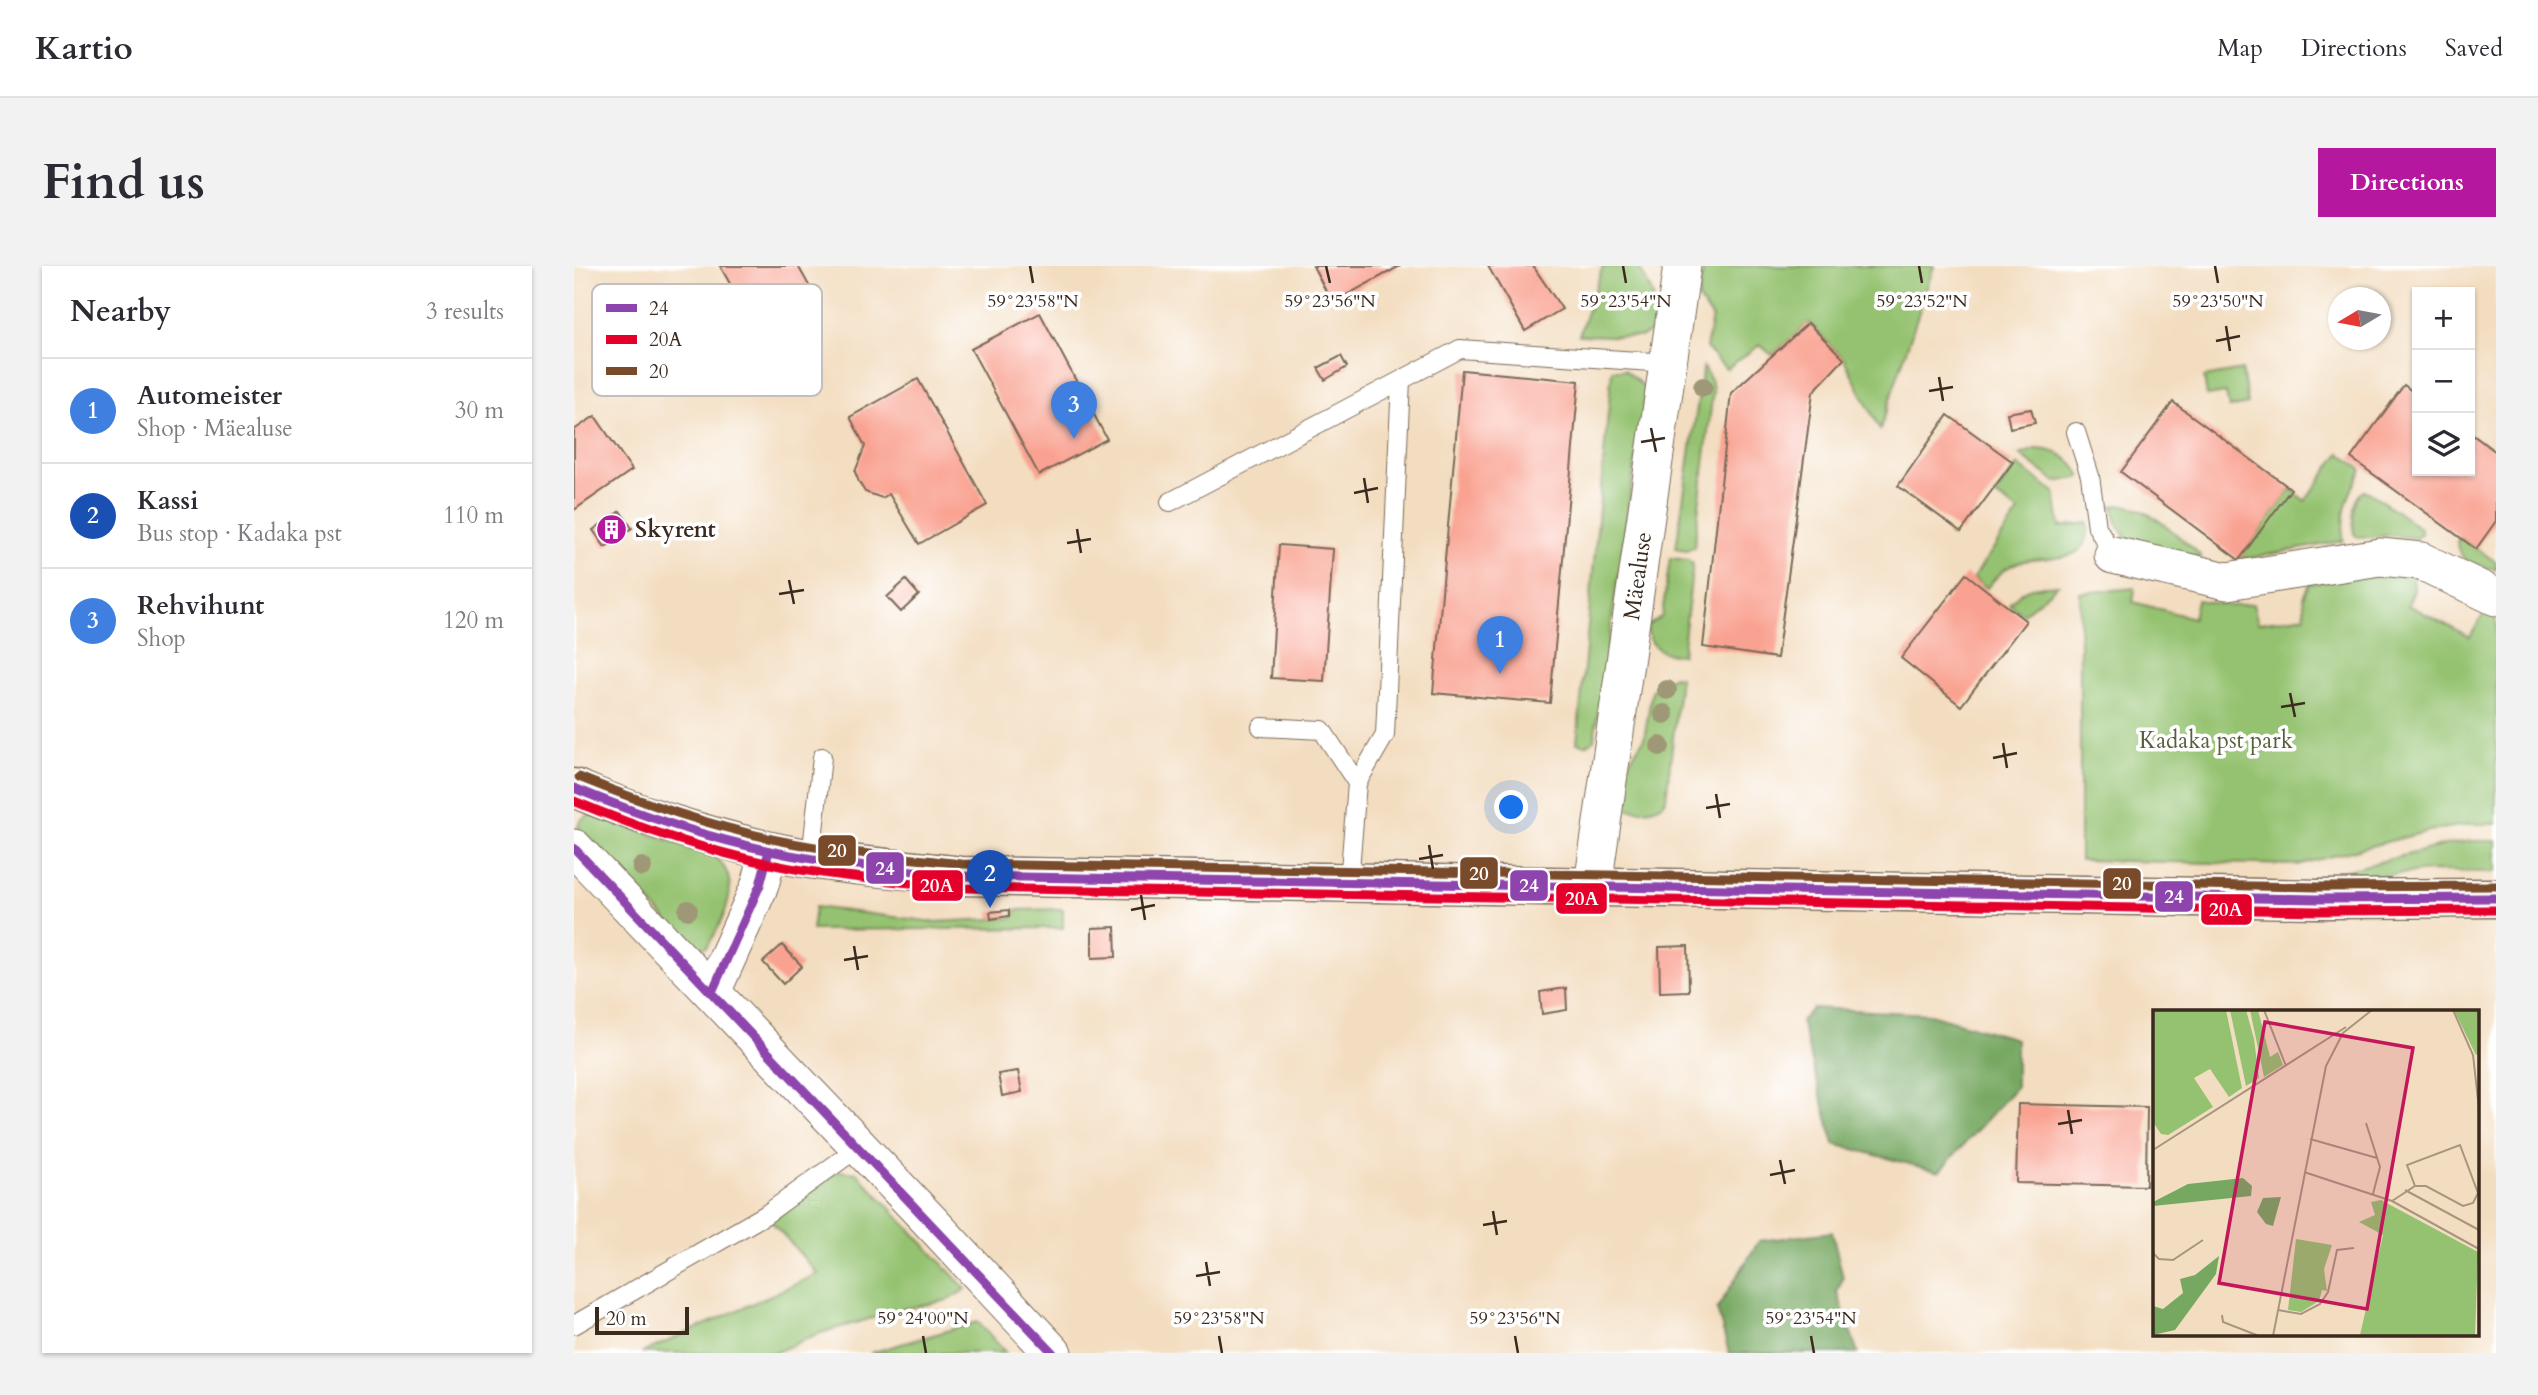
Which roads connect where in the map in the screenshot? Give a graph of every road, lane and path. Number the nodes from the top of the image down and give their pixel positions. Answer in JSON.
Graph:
{"nodes":[{"id":1,"x":1682,"y":266,"type":"edge"},
{"id":2,"x":1667,"y":363,"type":"junction"},
{"id":3,"x":1401,"y":380,"type":"junction"},
{"id":4,"x":2076,"y":432,"type":"dead end"},
{"id":5,"x":1170,"y":502,"type":"dead end"},
{"id":6,"x":2113,"y":555,"type":"joint"},
{"id":7,"x":2496,"y":597,"type":"edge"},
{"id":8,"x":1261,"y":727,"type":"dead end"},
{"id":9,"x":822,"y":757,"type":"dead end"},
{"id":10,"x":1357,"y":783,"type":"junction"},
{"id":11,"x":574,"y":788,"type":"edge"},
{"id":12,"x":574,"y":848,"type":"edge"},
{"id":13,"x":769,"y":851,"type":"junction"},
{"id":14,"x":811,"y":858,"type":"junction"},
{"id":15,"x":1349,"y":882,"type":"junction"},
{"id":16,"x":1593,"y":885,"type":"junction"},
{"id":17,"x":2496,"y":898,"type":"edge"},
{"id":18,"x":712,"y":992,"type":"junction"},
{"id":19,"x":859,"y":1147,"type":"junction"},
{"id":20,"x":574,"y":1325,"type":"edge"},
{"id":21,"x":1053,"y":1353,"type":"edge"}],
"edges":[{"from":1,"to":2,"type":"street","name":"Mäealuse"},
{"from":2,"to":3,"type":"lane"},
{"from":2,"to":16,"type":"street","name":"Mäealuse"},
{"from":3,"to":5,"type":"lane"},
{"from":3,"to":10,"type":"lane"},
{"from":4,"to":6,"type":"lane"},
{"from":6,"to":7,"type":"street"},
{"from":8,"to":10,"type":"lane"},
{"from":9,"to":14,"type":"lane"},
{"from":10,"to":15,"type":"lane"},
{"from":11,"to":13,"type":"main road"},
{"from":12,"to":18,"type":"street"},
{"from":13,"to":14,"type":"main road"},
{"from":13,"to":18,"type":"street"},
{"from":14,"to":15,"type":"main road"},
{"from":15,"to":16,"type":"main road"},
{"from":16,"to":17,"type":"main road"},
{"from":18,"to":19,"type":"street"},
{"from":19,"to":20,"type":"lane"},
{"from":19,"to":21,"type":"street"}]}
